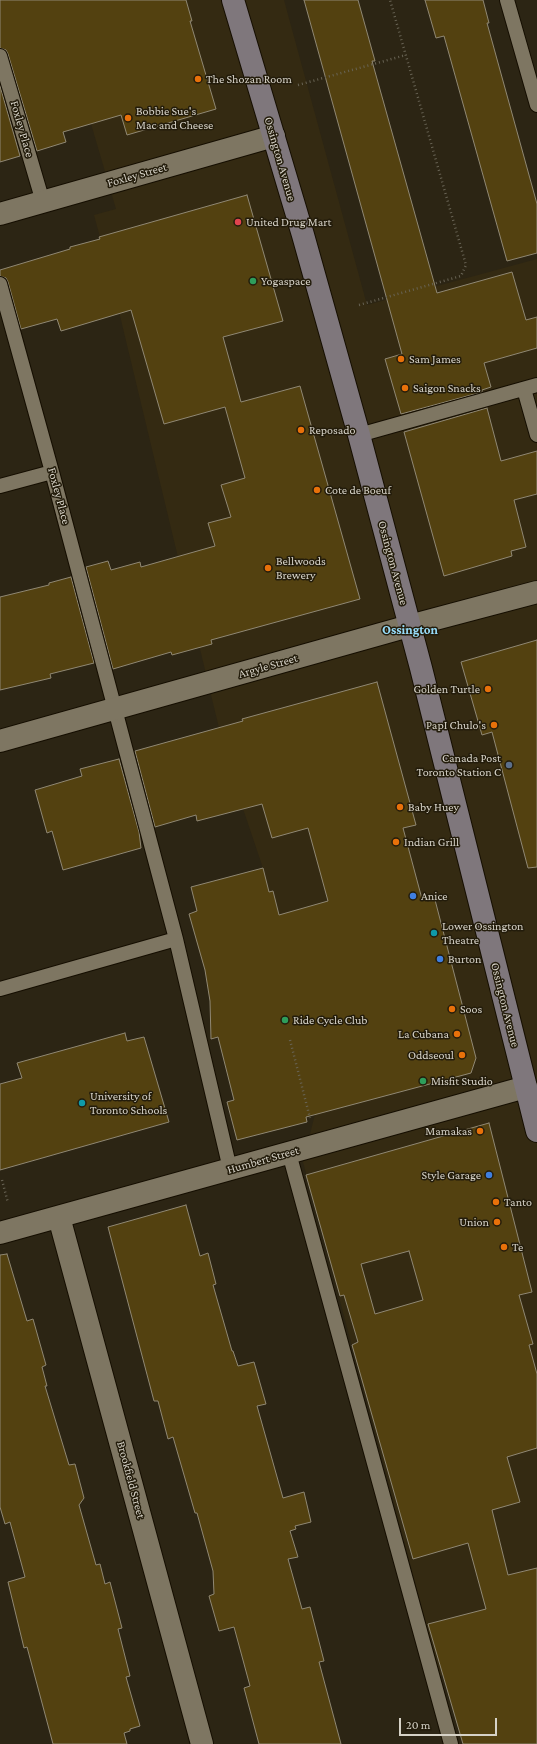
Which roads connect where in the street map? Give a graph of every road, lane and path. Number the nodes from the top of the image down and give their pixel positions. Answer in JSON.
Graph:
{"nodes":[{"id":1,"x":234,"y":0,"type":"edge"},
{"id":2,"x":390,"y":0,"type":"edge"},
{"id":3,"x":507,"y":0,"type":"edge"},
{"id":4,"x":406,"y":54,"type":"junction"},
{"id":5,"x":0,"y":56,"type":"edge"},
{"id":6,"x":298,"y":85,"type":"dead end"},
{"id":7,"x":537,"y":105,"type":"edge"},
{"id":8,"x":274,"y":136,"type":"junction"},
{"id":9,"x":43,"y":202,"type":"junction"},
{"id":10,"x":0,"y":214,"type":"edge"},
{"id":11,"x":0,"y":284,"type":"edge"},
{"id":12,"x":360,"y":305,"type":"dead end"},
{"id":13,"x":531,"y":387,"type":"edge"},
{"id":14,"x":359,"y":435,"type":"junction"},
{"id":15,"x":537,"y":435,"type":"edge"},
{"id":16,"x":52,"y":472,"type":"junction"},
{"id":17,"x":0,"y":486,"type":"edge"},
{"id":18,"x":537,"y":592,"type":"edge"},
{"id":19,"x":409,"y":626,"type":"junction"},
{"id":20,"x":116,"y":709,"type":"junction"},
{"id":21,"x":0,"y":741,"type":"edge"},
{"id":22,"x":176,"y":939,"type":"junction"},
{"id":23,"x":0,"y":989,"type":"edge"},
{"id":24,"x":290,"y":1040,"type":"dead end"},
{"id":25,"x":526,"y":1087,"type":"junction"},
{"id":26,"x":537,"y":1131,"type":"edge"},
{"id":27,"x":317,"y":1145,"type":"junction"},
{"id":28,"x":289,"y":1153,"type":"junction"},
{"id":29,"x":230,"y":1169,"type":"junction"},
{"id":30,"x":2,"y":1180,"type":"dead end"},
{"id":31,"x":9,"y":1208,"type":"dead end"},
{"id":32,"x":59,"y":1217,"type":"junction"},
{"id":33,"x":0,"y":1233,"type":"edge"},
{"id":34,"x":202,"y":1744,"type":"edge"},
{"id":35,"x":451,"y":1744,"type":"edge"}],
"edges":[{"from":1,"to":8,"type":"street","name":"Ossington Avenue"},
{"from":2,"to":4,"type":"path"},
{"from":3,"to":7,"type":"lane"},
{"from":4,"to":6,"type":"path"},
{"from":4,"to":12,"type":"path"},
{"from":5,"to":9,"type":"lane","name":"Foxley Place"},
{"from":8,"to":9,"type":"street","name":"Foxley Street"},
{"from":8,"to":14,"type":"street","name":"Ossington Avenue"},
{"from":9,"to":10,"type":"street","name":"Foxley Street"},
{"from":11,"to":16,"type":"lane","name":"Foxley Place"},
{"from":13,"to":14,"type":"lane"},
{"from":13,"to":15,"type":"lane"},
{"from":14,"to":19,"type":"street","name":"Ossington Avenue"},
{"from":16,"to":17,"type":"lane"},
{"from":16,"to":20,"type":"lane","name":"Foxley Place"},
{"from":18,"to":19,"type":"street","name":"Argyle Street"},
{"from":19,"to":20,"type":"street","name":"Argyle Street"},
{"from":19,"to":25,"type":"street","name":"Ossington Avenue"},
{"from":20,"to":21,"type":"street","name":"Argyle Street"},
{"from":20,"to":22,"type":"lane","name":"Foxley Place"},
{"from":22,"to":23,"type":"lane"},
{"from":22,"to":29,"type":"lane","name":"Foxley Place"},
{"from":24,"to":27,"type":"path"},
{"from":25,"to":26,"type":"street","name":"Ossington Avenue"},
{"from":25,"to":27,"type":"street","name":"Humbert Street"},
{"from":27,"to":28,"type":"street","name":"Humbert Street"},
{"from":28,"to":29,"type":"street","name":"Humbert Street"},
{"from":28,"to":35,"type":"lane"},
{"from":29,"to":32,"type":"street","name":"Humbert Street"},
{"from":30,"to":31,"type":"path"},
{"from":32,"to":33,"type":"street","name":"Humbert Street"},
{"from":32,"to":34,"type":"street","name":"Brookfield Street"}]}
